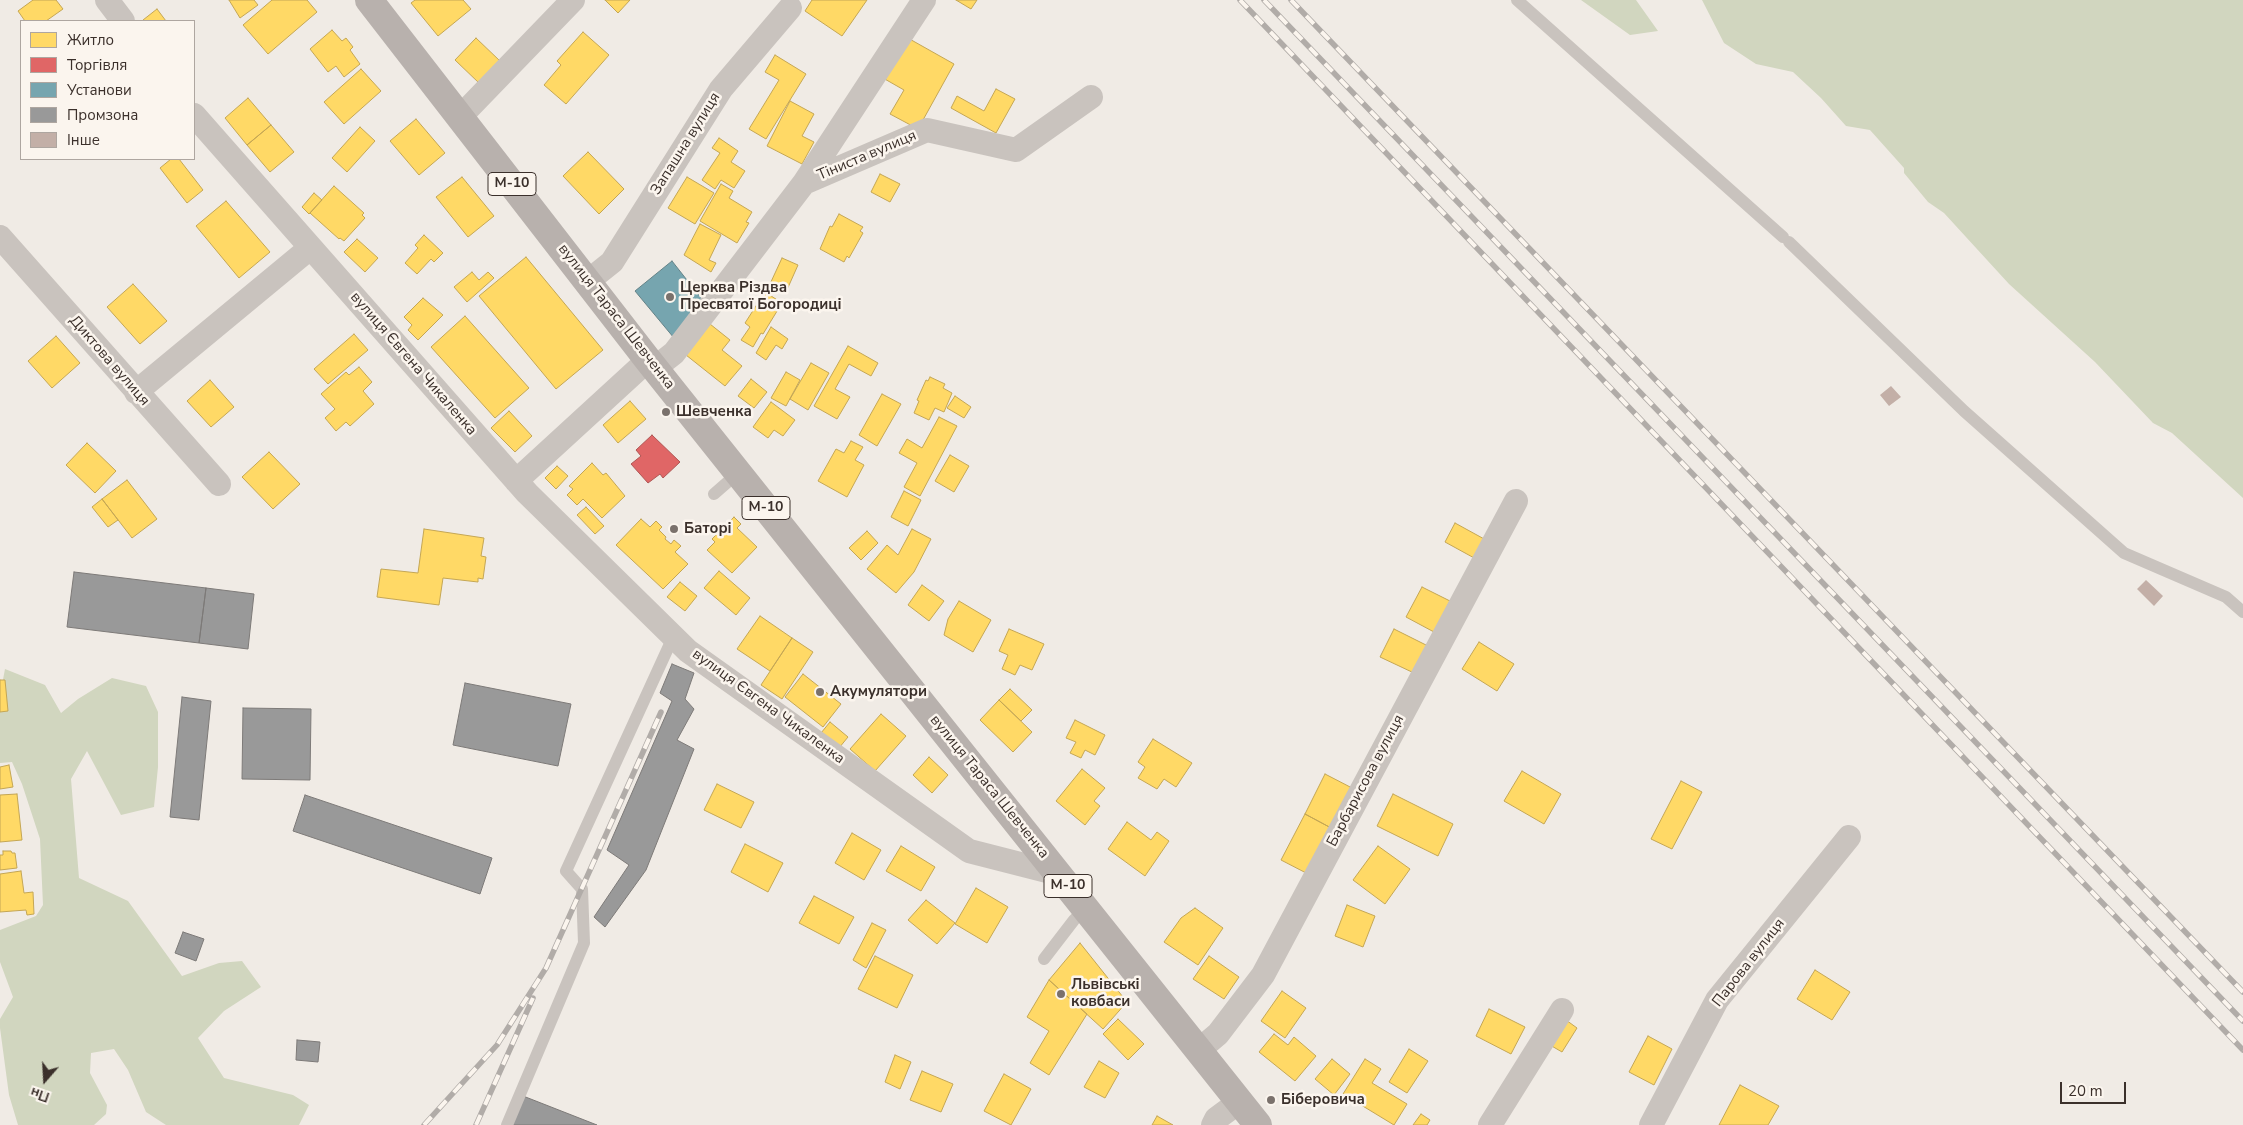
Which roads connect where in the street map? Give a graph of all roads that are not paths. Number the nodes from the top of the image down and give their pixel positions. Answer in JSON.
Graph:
{"nodes":[{"id":1,"x":107,"y":0,"type":"edge"},
{"id":2,"x":369,"y":0,"type":"edge"},
{"id":3,"x":573,"y":0,"type":"edge"},
{"id":4,"x":924,"y":0,"type":"edge"},
{"id":5,"x":1517,"y":0,"type":"edge"},
{"id":6,"x":790,"y":8,"type":"dead end"},
{"id":7,"x":122,"y":20,"type":"edge"},
{"id":8,"x":1091,"y":97,"type":"dead end"},
{"id":9,"x":195,"y":116,"type":"edge"},
{"id":10,"x":460,"y":117,"type":"junction"},
{"id":11,"x":804,"y":182,"type":"junction"},
{"id":12,"x":0,"y":237,"type":"edge"},
{"id":13,"x":310,"y":248,"type":"junction"},
{"id":14,"x":587,"y":282,"type":"junction"},
{"id":15,"x":652,"y":364,"type":"junction"},
{"id":16,"x":136,"y":392,"type":"junction"},
{"id":17,"x":738,"y":473,"type":"junction"},
{"id":18,"x":516,"y":481,"type":"junction"},
{"id":19,"x":219,"y":484,"type":"dead end"},
{"id":20,"x":714,"y":494,"type":"dead end"},
{"id":21,"x":1516,"y":501,"type":"dead end"},
{"id":22,"x":2243,"y":612,"type":"edge"},
{"id":23,"x":674,"y":635,"type":"junction"},
{"id":24,"x":1849,"y":837,"type":"dead end"},
{"id":25,"x":1059,"y":874,"type":"junction"},
{"id":26,"x":1086,"y":908,"type":"junction"},
{"id":27,"x":1044,"y":959,"type":"dead end"},
{"id":28,"x":1562,"y":1010,"type":"dead end"},
{"id":29,"x":1199,"y":1050,"type":"junction"},
{"id":30,"x":1239,"y":1102,"type":"junction"},
{"id":31,"x":507,"y":1125,"type":"edge"},
{"id":32,"x":1213,"y":1125,"type":"edge"},
{"id":33,"x":1258,"y":1125,"type":"edge"},
{"id":34,"x":1490,"y":1125,"type":"edge"},
{"id":35,"x":1651,"y":1125,"type":"edge"}],
"edges":[{"from":1,"to":7,"type":"street"},
{"from":2,"to":10,"type":"main road","name":"вулиця Тараса Шевченка","number":"М-10"},
{"from":3,"to":10,"type":"street"},
{"from":4,"to":11,"type":"street","name":"Тіниста вулиця"},
{"from":5,"to":22,"type":"lane"},
{"from":6,"to":14,"type":"street","name":"Запашна вулиця"},
{"from":8,"to":11,"type":"street","name":"Тіниста вулиця"},
{"from":9,"to":13,"type":"street","name":"вулиця Євгена Чикаленка"},
{"from":10,"to":14,"type":"main road","name":"вулиця Тараса Шевченка","number":"М-10"},
{"from":11,"to":15,"type":"street","name":"Тіниста вулиця"},
{"from":12,"to":16,"type":"street","name":"Диктова вулиця"},
{"from":13,"to":16,"type":"street"},
{"from":13,"to":18,"type":"street","name":"вулиця Євгена Чикаленка"},
{"from":14,"to":15,"type":"main road","name":"вулиця Тараса Шевченка","number":"М-10"},
{"from":15,"to":17,"type":"main road","name":"вулиця Тараса Шевченка","number":"М-10"},
{"from":15,"to":18,"type":"street"},
{"from":16,"to":19,"type":"street","name":"Диктова вулиця"},
{"from":17,"to":20,"type":"lane"},
{"from":17,"to":25,"type":"main road","name":"вулиця Тараса Шевченка","number":"М-10"},
{"from":18,"to":23,"type":"street","name":"вулиця Євгена Чикаленка"},
{"from":21,"to":29,"type":"street","name":"Барбарисова вулиця"},
{"from":23,"to":25,"type":"street","name":"вулиця Євгена Чикаленка"},
{"from":23,"to":31,"type":"lane"},
{"from":24,"to":35,"type":"street","name":"Парова вулиця"},
{"from":25,"to":26,"type":"main road","name":"вулиця Тараса Шевченка","number":"М-10"},
{"from":26,"to":27,"type":"lane"},
{"from":26,"to":29,"type":"main road","name":"вулиця Тараса Шевченка","number":"М-10"},
{"from":28,"to":34,"type":"street"},
{"from":29,"to":30,"type":"main road","name":"вулиця Тараса Шевченка","number":"М-10"},
{"from":30,"to":32,"type":"street"},
{"from":30,"to":33,"type":"main road","name":"вулиця Тараса Шевченка","number":"М-10"}]}
